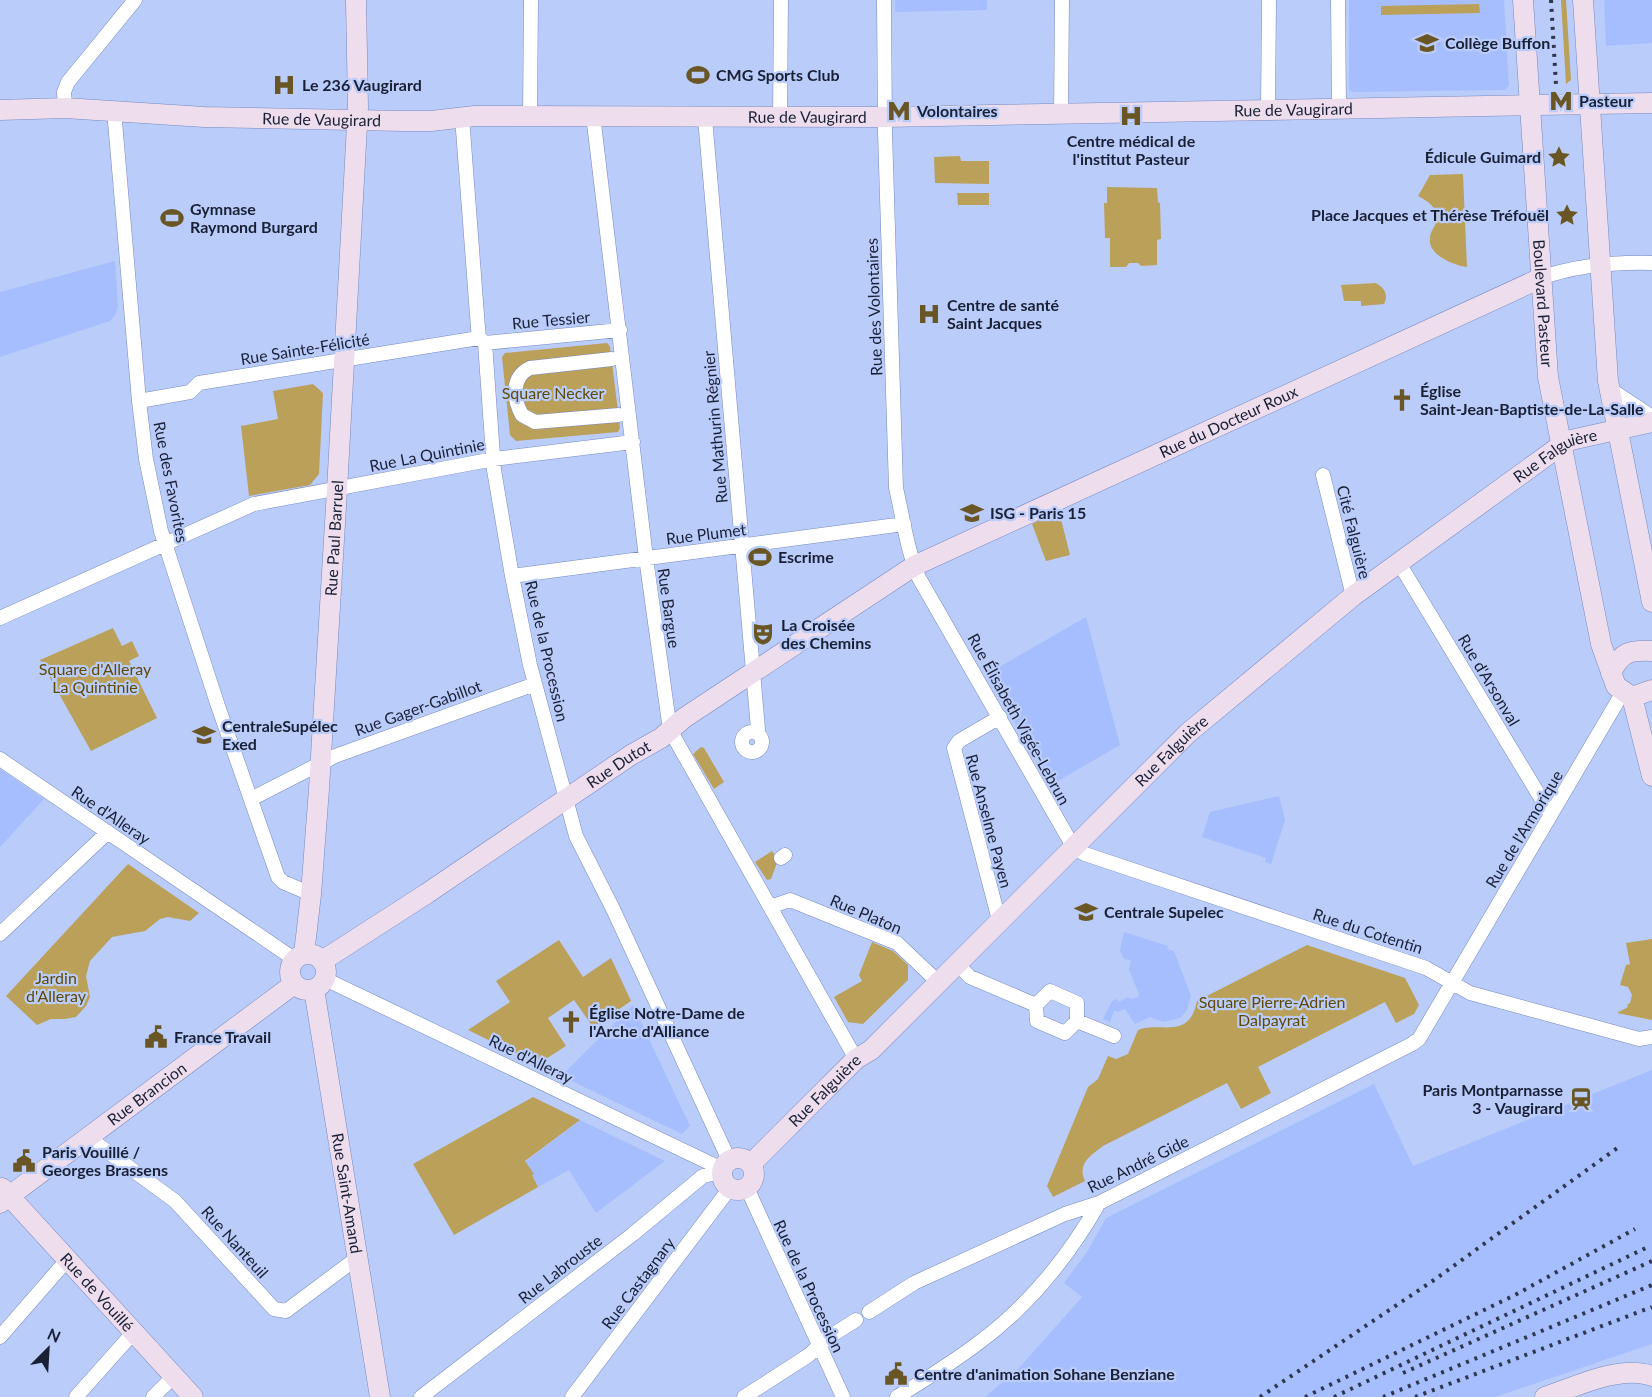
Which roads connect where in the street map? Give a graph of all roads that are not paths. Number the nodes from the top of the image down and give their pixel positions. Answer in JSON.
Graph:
{"nodes":[{"id":1,"x":135,"y":0,"type":"edge"},
{"id":2,"x":356,"y":0,"type":"edge"},
{"id":3,"x":531,"y":0,"type":"edge"},
{"id":4,"x":781,"y":0,"type":"edge"},
{"id":5,"x":884,"y":0,"type":"edge"},
{"id":6,"x":1062,"y":0,"type":"edge"},
{"id":7,"x":1269,"y":0,"type":"edge"},
{"id":8,"x":1338,"y":0,"type":"edge"},
{"id":9,"x":1523,"y":0,"type":"edge"},
{"id":10,"x":1583,"y":0,"type":"edge"},
{"id":11,"x":1590,"y":103,"type":"junction"},
{"id":12,"x":1652,"y":103,"type":"edge"},
{"id":13,"x":1530,"y":105,"type":"junction"},
{"id":14,"x":65,"y":108,"type":"junction"},
{"id":15,"x":1339,"y":108,"type":"junction"},
{"id":16,"x":1268,"y":109,"type":"junction"},
{"id":17,"x":0,"y":110,"type":"edge"},
{"id":18,"x":114,"y":110,"type":"junction"},
{"id":19,"x":1061,"y":114,"type":"junction"},
{"id":20,"x":530,"y":115,"type":"junction"},
{"id":21,"x":593,"y":115,"type":"junction"},
{"id":22,"x":462,"y":117,"type":"junction"},
{"id":23,"x":885,"y":117,"type":"junction"},
{"id":24,"x":705,"y":118,"type":"junction"},
{"id":25,"x":780,"y":118,"type":"junction"},
{"id":26,"x":357,"y":121,"type":"junction"},
{"id":27,"x":1652,"y":263,"type":"edge"},
{"id":28,"x":1599,"y":264,"type":"junction"},
{"id":29,"x":1541,"y":278,"type":"junction"},
{"id":30,"x":620,"y":330,"type":"junction"},
{"id":31,"x":482,"y":340,"type":"junction"},
{"id":32,"x":343,"y":359,"type":"junction"},
{"id":33,"x":612,"y":359,"type":"dead end"},
{"id":34,"x":1610,"y":389,"type":"junction"},
{"id":35,"x":139,"y":401,"type":"junction"},
{"id":36,"x":619,"y":415,"type":"dead end"},
{"id":37,"x":1652,"y":419,"type":"edge"},
{"id":38,"x":1618,"y":431,"type":"junction"},
{"id":39,"x":633,"y":442,"type":"junction"},
{"id":40,"x":1560,"y":446,"type":"junction"},
{"id":41,"x":494,"y":459,"type":"junction"},
{"id":42,"x":1323,"y":475,"type":"dead end"},
{"id":43,"x":337,"y":490,"type":"junction"},
{"id":44,"x":904,"y":524,"type":"junction"},
{"id":45,"x":164,"y":543,"type":"junction"},
{"id":46,"x":742,"y":546,"type":"junction"},
{"id":47,"x":1647,"y":546,"type":"edge"},
{"id":48,"x":646,"y":558,"type":"junction"},
{"id":49,"x":1398,"y":563,"type":"junction"},
{"id":50,"x":914,"y":566,"type":"junction"},
{"id":51,"x":512,"y":576,"type":"junction"},
{"id":52,"x":1353,"y":596,"type":"junction"},
{"id":53,"x":1652,"y":602,"type":"edge"},
{"id":54,"x":936,"y":605,"type":"joint"},
{"id":55,"x":0,"y":618,"type":"edge"},
{"id":56,"x":1652,"y":651,"type":"edge"},
{"id":57,"x":754,"y":672,"type":"junction"},
{"id":58,"x":1611,"y":673,"type":"junction"},
{"id":59,"x":535,"y":684,"type":"junction"},
{"id":60,"x":1652,"y":690,"type":"edge"},
{"id":61,"x":1628,"y":695,"type":"junction"},
{"id":62,"x":1000,"y":717,"type":"junction"},
{"id":63,"x":670,"y":730,"type":"junction"},
{"id":64,"x":756,"y":733,"type":"dead end"},
{"id":65,"x":0,"y":759,"type":"edge"},
{"id":66,"x":321,"y":762,"type":"junction"},
{"id":67,"x":1652,"y":776,"type":"edge"},
{"id":68,"x":567,"y":798,"type":"junction"},
{"id":69,"x":250,"y":799,"type":"junction"},
{"id":70,"x":1551,"y":815,"type":"junction"},
{"id":71,"x":108,"y":832,"type":"junction"},
{"id":72,"x":1074,"y":848,"type":"junction"},
{"id":73,"x":311,"y":894,"type":"junction"},
{"id":74,"x":770,"y":907,"type":"junction"},
{"id":75,"x":999,"y":920,"type":"junction"},
{"id":76,"x":0,"y":934,"type":"edge"},
{"id":77,"x":956,"y":963,"type":"junction"},
{"id":78,"x":312,"y":969,"type":"junction"},
{"id":79,"x":938,"y":982,"type":"junction"},
{"id":80,"x":1452,"y":983,"type":"junction"},
{"id":81,"x":1036,"y":1005,"type":"junction"},
{"id":82,"x":1077,"y":1021,"type":"junction"},
{"id":83,"x":1114,"y":1036,"type":"dead end"},
{"id":84,"x":1652,"y":1037,"type":"edge"},
{"id":85,"x":1419,"y":1039,"type":"joint"},
{"id":86,"x":856,"y":1059,"type":"junction"},
{"id":87,"x":89,"y":1138,"type":"junction"},
{"id":88,"x":730,"y":1176,"type":"junction"},
{"id":89,"x":3,"y":1195,"type":"edge"},
{"id":90,"x":1099,"y":1203,"type":"junction"},
{"id":91,"x":357,"y":1258,"type":"junction"},
{"id":92,"x":67,"y":1260,"type":"junction"},
{"id":93,"x":869,"y":1312,"type":"dead end"},
{"id":94,"x":856,"y":1320,"type":"dead end"},
{"id":95,"x":133,"y":1333,"type":"junction"},
{"id":96,"x":0,"y":1337,"type":"edge"},
{"id":97,"x":819,"y":1347,"type":"junction"},
{"id":98,"x":174,"y":1376,"type":"junction"},
{"id":99,"x":1652,"y":1376,"type":"edge"},
{"id":100,"x":1557,"y":1395,"type":"edge"},
{"id":101,"x":76,"y":1397,"type":"edge"},
{"id":102,"x":153,"y":1397,"type":"edge"},
{"id":103,"x":193,"y":1397,"type":"edge"},
{"id":104,"x":380,"y":1397,"type":"edge"},
{"id":105,"x":421,"y":1397,"type":"edge"},
{"id":106,"x":572,"y":1397,"type":"edge"},
{"id":107,"x":744,"y":1397,"type":"edge"},
{"id":108,"x":843,"y":1397,"type":"edge"},
{"id":109,"x":897,"y":1397,"type":"edge"}],
"edges":[{"from":1,"to":14,"type":"street"},
{"from":2,"to":26,"type":"street","name":"Rue Paul Barruel"},
{"from":3,"to":20,"type":"street"},
{"from":4,"to":25,"type":"street"},
{"from":5,"to":23,"type":"street","name":"Rue des Volontaires"},
{"from":6,"to":19,"type":"street"},
{"from":7,"to":16,"type":"street"},
{"from":8,"to":15,"type":"street"},
{"from":9,"to":13,"type":"street","name":"Boulevard Pasteur"},
{"from":10,"to":11,"type":"street"},
{"from":11,"to":12,"type":"street","name":"Rue de Vaugirard"},
{"from":11,"to":13,"type":"street","name":"Rue de Vaugirard"},
{"from":11,"to":28,"type":"street"},
{"from":13,"to":15,"type":"street","name":"Rue de Vaugirard"},
{"from":13,"to":29,"type":"street","name":"Boulevard Pasteur"},
{"from":14,"to":17,"type":"street","name":"Rue de Vaugirard"},
{"from":14,"to":18,"type":"street","name":"Rue de Vaugirard"},
{"from":15,"to":16,"type":"street","name":"Rue de Vaugirard"},
{"from":16,"to":19,"type":"street","name":"Rue de Vaugirard"},
{"from":18,"to":26,"type":"street","name":"Rue de Vaugirard"},
{"from":18,"to":35,"type":"street","name":"Rue des Favorites"},
{"from":19,"to":23,"type":"street","name":"Rue de Vaugirard"},
{"from":20,"to":21,"type":"street","name":"Rue de Vaugirard"},
{"from":20,"to":22,"type":"street","name":"Rue de Vaugirard"},
{"from":21,"to":24,"type":"street","name":"Rue de Vaugirard"},
{"from":21,"to":30,"type":"street","name":"Rue Bargue"},
{"from":22,"to":26,"type":"street","name":"Rue de Vaugirard"},
{"from":22,"to":31,"type":"street","name":"Rue de la Procession"},
{"from":23,"to":25,"type":"street","name":"Rue de Vaugirard"},
{"from":23,"to":44,"type":"street","name":"Rue des Volontaires"},
{"from":24,"to":25,"type":"street","name":"Rue de Vaugirard"},
{"from":24,"to":46,"type":"street","name":"Rue Mathurin Régnier"},
{"from":26,"to":32,"type":"street","name":"Rue Paul Barruel"},
{"from":27,"to":28,"type":"street"},
{"from":28,"to":29,"type":"street"},
{"from":28,"to":34,"type":"street"},
{"from":29,"to":40,"type":"street","name":"Boulevard Pasteur"},
{"from":29,"to":50,"type":"street","name":"Rue du Docteur Roux"},
{"from":30,"to":31,"type":"street","name":"Rue Tessier"},
{"from":30,"to":39,"type":"street","name":"Rue Bargue"},
{"from":31,"to":32,"type":"street","name":"Rue Sainte-Félicité"},
{"from":31,"to":41,"type":"street","name":"Rue de la Procession"},
{"from":32,"to":35,"type":"street","name":"Rue Sainte-Félicité"},
{"from":32,"to":43,"type":"street","name":"Rue Paul Barruel"},
{"from":33,"to":36,"type":"street"},
{"from":34,"to":37,"type":"street"},
{"from":34,"to":38,"type":"street"},
{"from":35,"to":45,"type":"street","name":"Rue des Favorites"},
{"from":37,"to":38,"type":"street","name":"Rue Falguière"},
{"from":38,"to":40,"type":"street","name":"Rue Falguière"},
{"from":38,"to":47,"type":"street"},
{"from":39,"to":41,"type":"street","name":"Rue La Quintinie"},
{"from":39,"to":48,"type":"street","name":"Rue Bargue"},
{"from":40,"to":49,"type":"street","name":"Rue Falguière"},
{"from":40,"to":58,"type":"street","name":"Boulevard Pasteur"},
{"from":41,"to":43,"type":"street","name":"Rue La Quintinie"},
{"from":41,"to":51,"type":"street","name":"Rue de la Procession"},
{"from":42,"to":52,"type":"street","name":"Cité Falguière"},
{"from":43,"to":45,"type":"street","name":"Rue La Quintinie"},
{"from":43,"to":66,"type":"street","name":"Rue Paul Barruel"},
{"from":44,"to":46,"type":"street","name":"Rue Plumet"},
{"from":44,"to":50,"type":"street","name":"Rue des Volontaires"},
{"from":45,"to":55,"type":"street","name":"Rue La Quintinie"},
{"from":45,"to":69,"type":"street","name":"Rue des Favorites"},
{"from":46,"to":48,"type":"street","name":"Rue Plumet"},
{"from":46,"to":57,"type":"street","name":"Rue Mathurin Régnier"},
{"from":47,"to":53,"type":"street"},
{"from":48,"to":51,"type":"street","name":"Rue Plumet"},
{"from":48,"to":63,"type":"street","name":"Rue Bargue"},
{"from":49,"to":52,"type":"street","name":"Rue Falguière"},
{"from":49,"to":70,"type":"street","name":"Rue d'Arsonval"},
{"from":50,"to":54,"type":"street","name":"Rue des Volontaires"},
{"from":50,"to":57,"type":"street","name":"Rue Dutot"},
{"from":51,"to":59,"type":"street","name":"Rue de la Procession"},
{"from":52,"to":72,"type":"street","name":"Rue Falguière"},
{"from":54,"to":62,"type":"street","name":"Rue Élisabeth Vigée-Lebrun"},
{"from":56,"to":58,"type":"street"},
{"from":57,"to":63,"type":"street","name":"Rue Dutot"},
{"from":57,"to":64,"type":"street","name":"Rue Mathurin Régnier"},
{"from":58,"to":61,"type":"street","name":"Boulevard Pasteur"},
{"from":59,"to":66,"type":"street","name":"Rue Gager-Gabillot"},
{"from":59,"to":68,"type":"street","name":"Rue de la Procession"},
{"from":60,"to":61,"type":"street"},
{"from":61,"to":67,"type":"street","name":"Boulevard Pasteur"},
{"from":61,"to":70,"type":"street","name":"Rue de l'Armorique"},
{"from":62,"to":72,"type":"street","name":"Rue Élisabeth Vigée-Lebrun"},
{"from":62,"to":75,"type":"street","name":"Rue Anselme Payen"},
{"from":63,"to":68,"type":"street","name":"Rue Dutot"},
{"from":63,"to":74,"type":"street","name":"Rue Bargue"},
{"from":65,"to":71,"type":"street","name":"Rue d'Alleray"},
{"from":66,"to":69,"type":"street","name":"Rue Gager-Gabillot"},
{"from":66,"to":73,"type":"street","name":"Rue Paul Barruel"},
{"from":68,"to":78,"type":"street","name":"Rue Dutot"},
{"from":68,"to":88,"type":"street","name":"Rue de la Procession"},
{"from":69,"to":73,"type":"street","name":"Rue des Favorites"},
{"from":70,"to":80,"type":"street","name":"Rue de l'Armorique"},
{"from":71,"to":76,"type":"street"},
{"from":71,"to":78,"type":"street","name":"Rue d'Alleray"},
{"from":72,"to":75,"type":"street","name":"Rue Falguière"},
{"from":72,"to":80,"type":"street","name":"Rue du Cotentin"},
{"from":73,"to":78,"type":"street","name":"Rue Paul Barruel"},
{"from":74,"to":79,"type":"street","name":"Rue Platon"},
{"from":74,"to":86,"type":"street","name":"Rue Bargue"},
{"from":75,"to":77,"type":"street","name":"Rue Falguière"},
{"from":77,"to":79,"type":"street","name":"Rue Falguière"},
{"from":77,"to":81,"type":"street"},
{"from":78,"to":87,"type":"street","name":"Rue Brancion"},
{"from":78,"to":88,"type":"street","name":"Rue d'Alleray"},
{"from":78,"to":91,"type":"street","name":"Rue Saint-Amand"},
{"from":79,"to":86,"type":"street","name":"Rue Falguière"},
{"from":80,"to":84,"type":"street","name":"Rue du Cotentin"},
{"from":80,"to":85,"type":"street","name":"Rue de l'Armorique"},
{"from":81,"to":82,"type":"street"},
{"from":81,"to":82,"type":"street"},
{"from":82,"to":83,"type":"street"},
{"from":85,"to":90,"type":"street","name":"Rue André Gide"},
{"from":86,"to":88,"type":"street","name":"Rue Falguière"},
{"from":87,"to":89,"type":"street","name":"Rue Brancion"},
{"from":87,"to":91,"type":"street","name":"Rue Nanteuil"},
{"from":88,"to":97,"type":"street","name":"Rue de la Procession"},
{"from":88,"to":105,"type":"street","name":"Rue Labrouste"},
{"from":88,"to":106,"type":"street","name":"Rue Castagnary"},
{"from":89,"to":92,"type":"street","name":"Rue de Vouillé"},
{"from":90,"to":93,"type":"street","name":"Rue André Gide"},
{"from":90,"to":109,"type":"street"},
{"from":91,"to":104,"type":"street","name":"Rue Saint-Amand"},
{"from":92,"to":95,"type":"street","name":"Rue de Vouillé"},
{"from":92,"to":96,"type":"street"},
{"from":94,"to":97,"type":"street"},
{"from":95,"to":98,"type":"street","name":"Rue de Vouillé"},
{"from":95,"to":101,"type":"street"},
{"from":97,"to":107,"type":"street"},
{"from":97,"to":108,"type":"street","name":"Rue de la Procession"},
{"from":98,"to":102,"type":"street"},
{"from":98,"to":103,"type":"street","name":"Rue de Vouillé"},
{"from":99,"to":100,"type":"street"}]}
